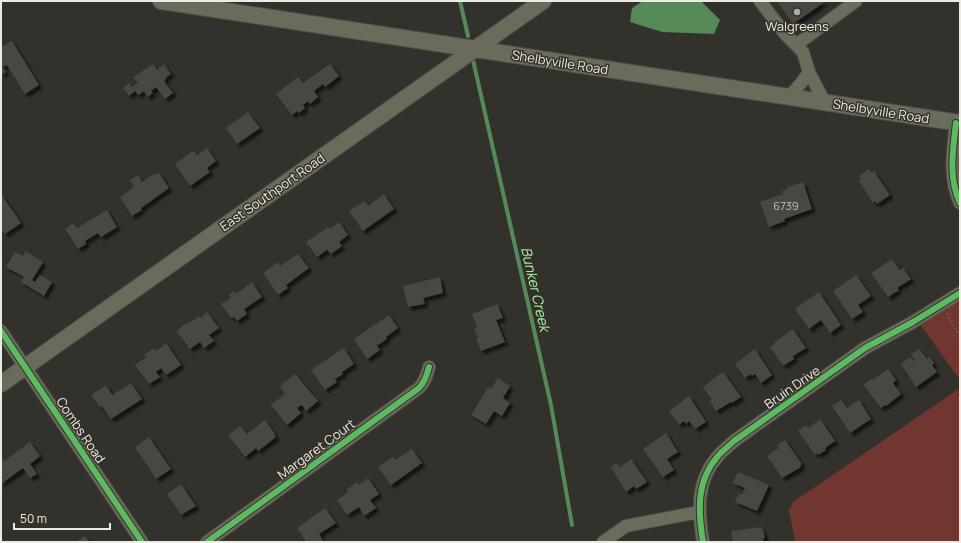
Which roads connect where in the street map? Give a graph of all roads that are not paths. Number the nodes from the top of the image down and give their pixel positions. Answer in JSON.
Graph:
{"nodes":[{"id":1,"x":161,"y":1,"type":"edge"},
{"id":2,"x":543,"y":1,"type":"edge"},
{"id":3,"x":760,"y":1,"type":"edge"},
{"id":4,"x":856,"y":1,"type":"edge"},
{"id":5,"x":796,"y":45,"type":"junction"},
{"id":6,"x":476,"y":49,"type":"junction"},
{"id":7,"x":809,"y":72,"type":"junction"},
{"id":8,"x":789,"y":97,"type":"junction"},
{"id":9,"x":825,"y":102,"type":"junction"},
{"id":10,"x":958,"y":123,"type":"edge"},
{"id":11,"x":960,"y":203,"type":"edge"},
{"id":12,"x":960,"y":293,"type":"edge"},
{"id":13,"x":1,"y":331,"type":"edge"},
{"id":14,"x":25,"y":366,"type":"junction"},
{"id":15,"x":428,"y":367,"type":"dead end"},
{"id":16,"x":1,"y":384,"type":"edge"},
{"id":17,"x":699,"y":512,"type":"junction"},
{"id":18,"x":142,"y":542,"type":"edge"},
{"id":19,"x":207,"y":542,"type":"edge"},
{"id":20,"x":603,"y":542,"type":"edge"},
{"id":21,"x":703,"y":542,"type":"edge"}],
"edges":[{"from":1,"to":6,"type":"main road","name":"Shelbyville Road"},
{"from":2,"to":6,"type":"main road","name":"East Southport Road"},
{"from":3,"to":5,"type":"street"},
{"from":4,"to":5,"type":"street"},
{"from":5,"to":7,"type":"street"},
{"from":6,"to":8,"type":"main road","name":"Shelbyville Road"},
{"from":6,"to":14,"type":"main road","name":"East Southport Road"},
{"from":7,"to":8,"type":"street"},
{"from":7,"to":9,"type":"street"},
{"from":8,"to":9,"type":"main road","name":"Shelbyville Road"},
{"from":9,"to":10,"type":"main road","name":"Shelbyville Road"},
{"from":10,"to":11,"type":"street"},
{"from":12,"to":17,"type":"street","name":"Bruin Drive"},
{"from":13,"to":14,"type":"street","name":"Combs Road"},
{"from":14,"to":16,"type":"main road","name":"East Southport Road"},
{"from":14,"to":18,"type":"street","name":"Combs Road"},
{"from":15,"to":19,"type":"street","name":"Margaret Court"},
{"from":17,"to":20,"type":"street"},
{"from":17,"to":21,"type":"street","name":"Bruin Drive"}]}
